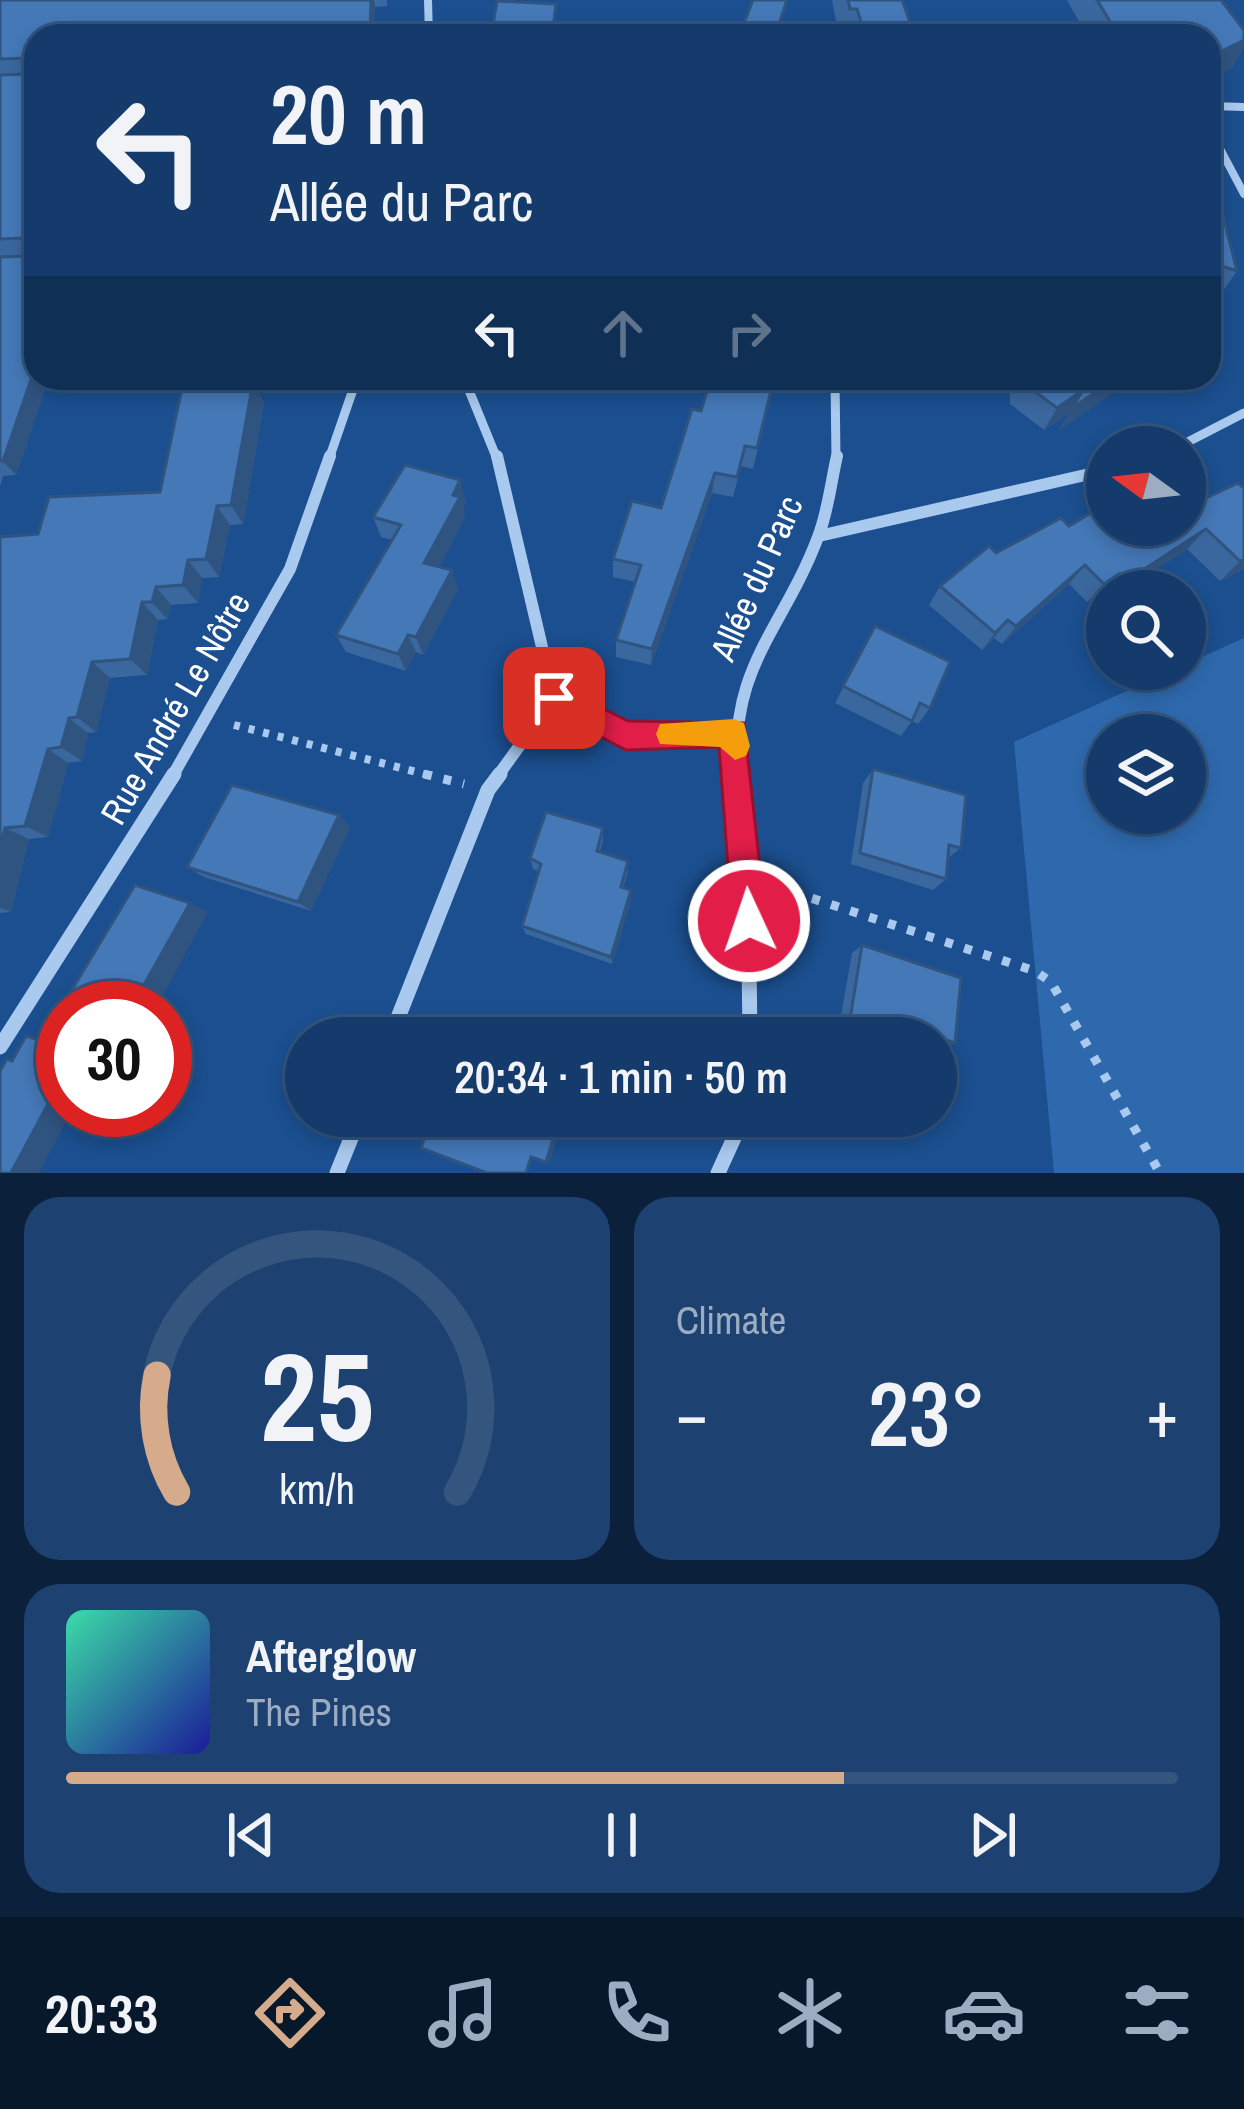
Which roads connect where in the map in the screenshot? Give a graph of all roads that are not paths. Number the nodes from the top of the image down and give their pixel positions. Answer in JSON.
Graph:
{"nodes":[{"id":1,"x":1221,"y":151,"type":"edge"},
{"id":2,"x":1244,"y":194,"type":"edge"},
{"id":3,"x":353,"y":390,"type":"edge"},
{"id":4,"x":470,"y":390,"type":"edge"},
{"id":5,"x":836,"y":390,"type":"edge"},
{"id":6,"x":1244,"y":413,"type":"edge"},
{"id":7,"x":1206,"y":433,"type":"edge"},
{"id":8,"x":1086,"y":475,"type":"edge"},
{"id":9,"x":819,"y":536,"type":"junction"},
{"id":10,"x":554,"y":698,"type":"junction"},
{"id":11,"x":734,"y":733,"type":"junction"},
{"id":12,"x":399,"y":1017,"type":"edge"},
{"id":13,"x":750,"y":1017,"type":"edge"},
{"id":14,"x":0,"y":1047,"type":"edge"},
{"id":15,"x":352,"y":1137,"type":"edge"},
{"id":16,"x":734,"y":1137,"type":"edge"},
{"id":17,"x":337,"y":1173,"type":"edge"},
{"id":18,"x":718,"y":1173,"type":"edge"}],
"edges":[{"from":1,"to":2,"type":"street"},
{"from":3,"to":14,"type":"street","name":"Rue André Le Nôtre"},
{"from":4,"to":10,"type":"street"},
{"from":5,"to":9,"type":"street","name":"Allée du Parc"},
{"from":6,"to":7,"type":"street"},
{"from":8,"to":9,"type":"street"},
{"from":9,"to":11,"type":"street","name":"Allée du Parc"},
{"from":10,"to":11,"type":"street"},
{"from":10,"to":12,"type":"street"},
{"from":11,"to":13,"type":"street","name":"Allée du Parc"},
{"from":15,"to":17,"type":"street"},
{"from":16,"to":18,"type":"street"}]}
